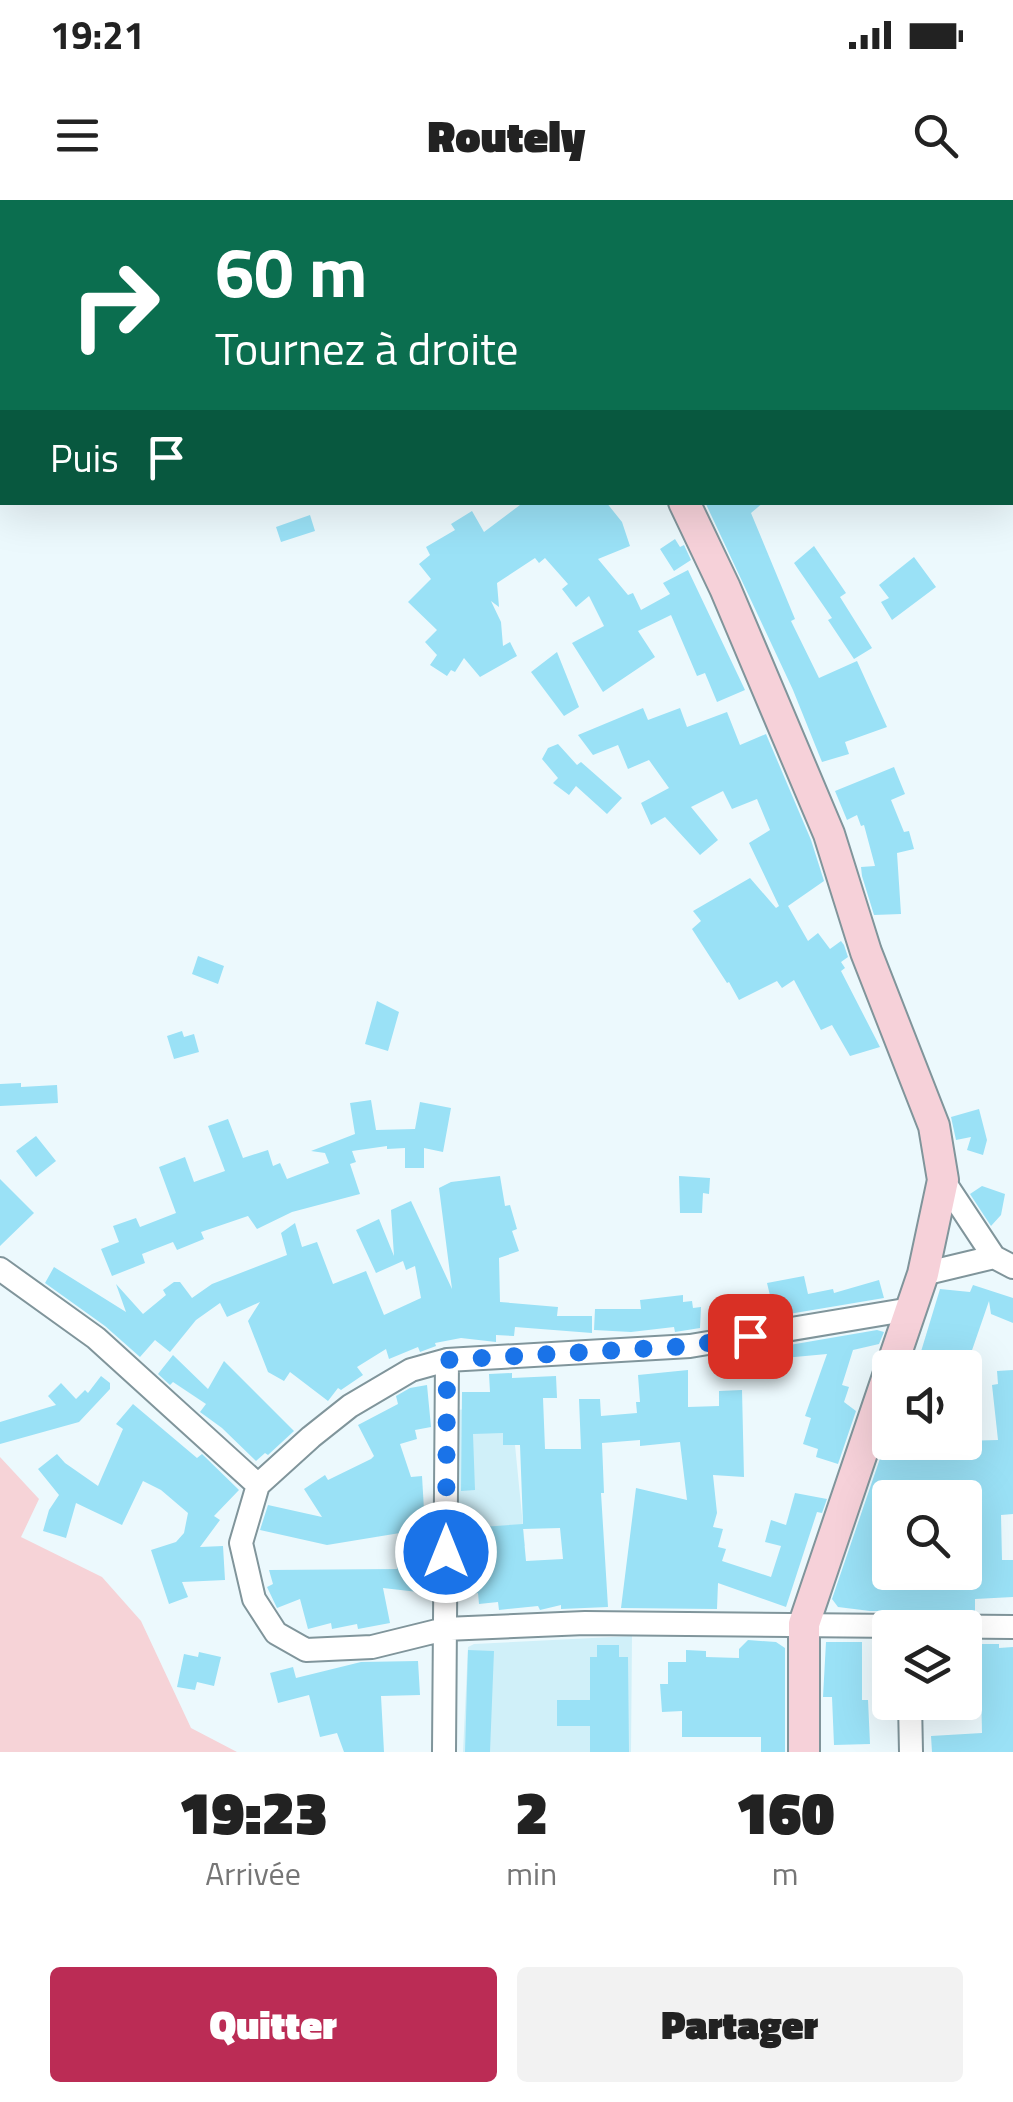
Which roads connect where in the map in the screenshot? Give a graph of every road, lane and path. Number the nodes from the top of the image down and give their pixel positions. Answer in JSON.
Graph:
{"nodes":[{"id":1,"x":685,"y":505,"type":"edge"},
{"id":2,"x":944,"y":1180,"type":"junction"},
{"id":3,"x":1003,"y":1262,"type":"edge"},
{"id":4,"x":0,"y":1269,"type":"edge"},
{"id":5,"x":924,"y":1274,"type":"junction"},
{"id":6,"x":910,"y":1310,"type":"junction"},
{"id":7,"x":896,"y":1350,"type":"edge"},
{"id":8,"x":447,"y":1360,"type":"junction"},
{"id":9,"x":872,"y":1422,"type":"edge"},
{"id":10,"x":258,"y":1486,"type":"junction"},
{"id":11,"x":804,"y":1624,"type":"junction"},
{"id":12,"x":872,"y":1626,"type":"edge"},
{"id":13,"x":982,"y":1627,"type":"edge"},
{"id":14,"x":1013,"y":1627,"type":"edge"},
{"id":15,"x":445,"y":1629,"type":"junction"},
{"id":16,"x":910,"y":1720,"type":"edge"},
{"id":17,"x":444,"y":1752,"type":"edge"},
{"id":18,"x":804,"y":1752,"type":"edge"},
{"id":19,"x":911,"y":1752,"type":"edge"}],
"edges":[{"from":1,"to":2,"type":"main road"},
{"from":2,"to":3,"type":"street"},
{"from":2,"to":5,"type":"main road"},
{"from":3,"to":5,"type":"street"},
{"from":4,"to":10,"type":"street"},
{"from":5,"to":6,"type":"main road"},
{"from":6,"to":7,"type":"main road"},
{"from":6,"to":8,"type":"street"},
{"from":8,"to":10,"type":"street"},
{"from":8,"to":15,"type":"street"},
{"from":9,"to":11,"type":"main road"},
{"from":10,"to":15,"type":"street"},
{"from":11,"to":12,"type":"street"},
{"from":11,"to":15,"type":"street"},
{"from":11,"to":18,"type":"main road"},
{"from":13,"to":14,"type":"street"},
{"from":15,"to":17,"type":"street"},
{"from":16,"to":19,"type":"street"}]}
